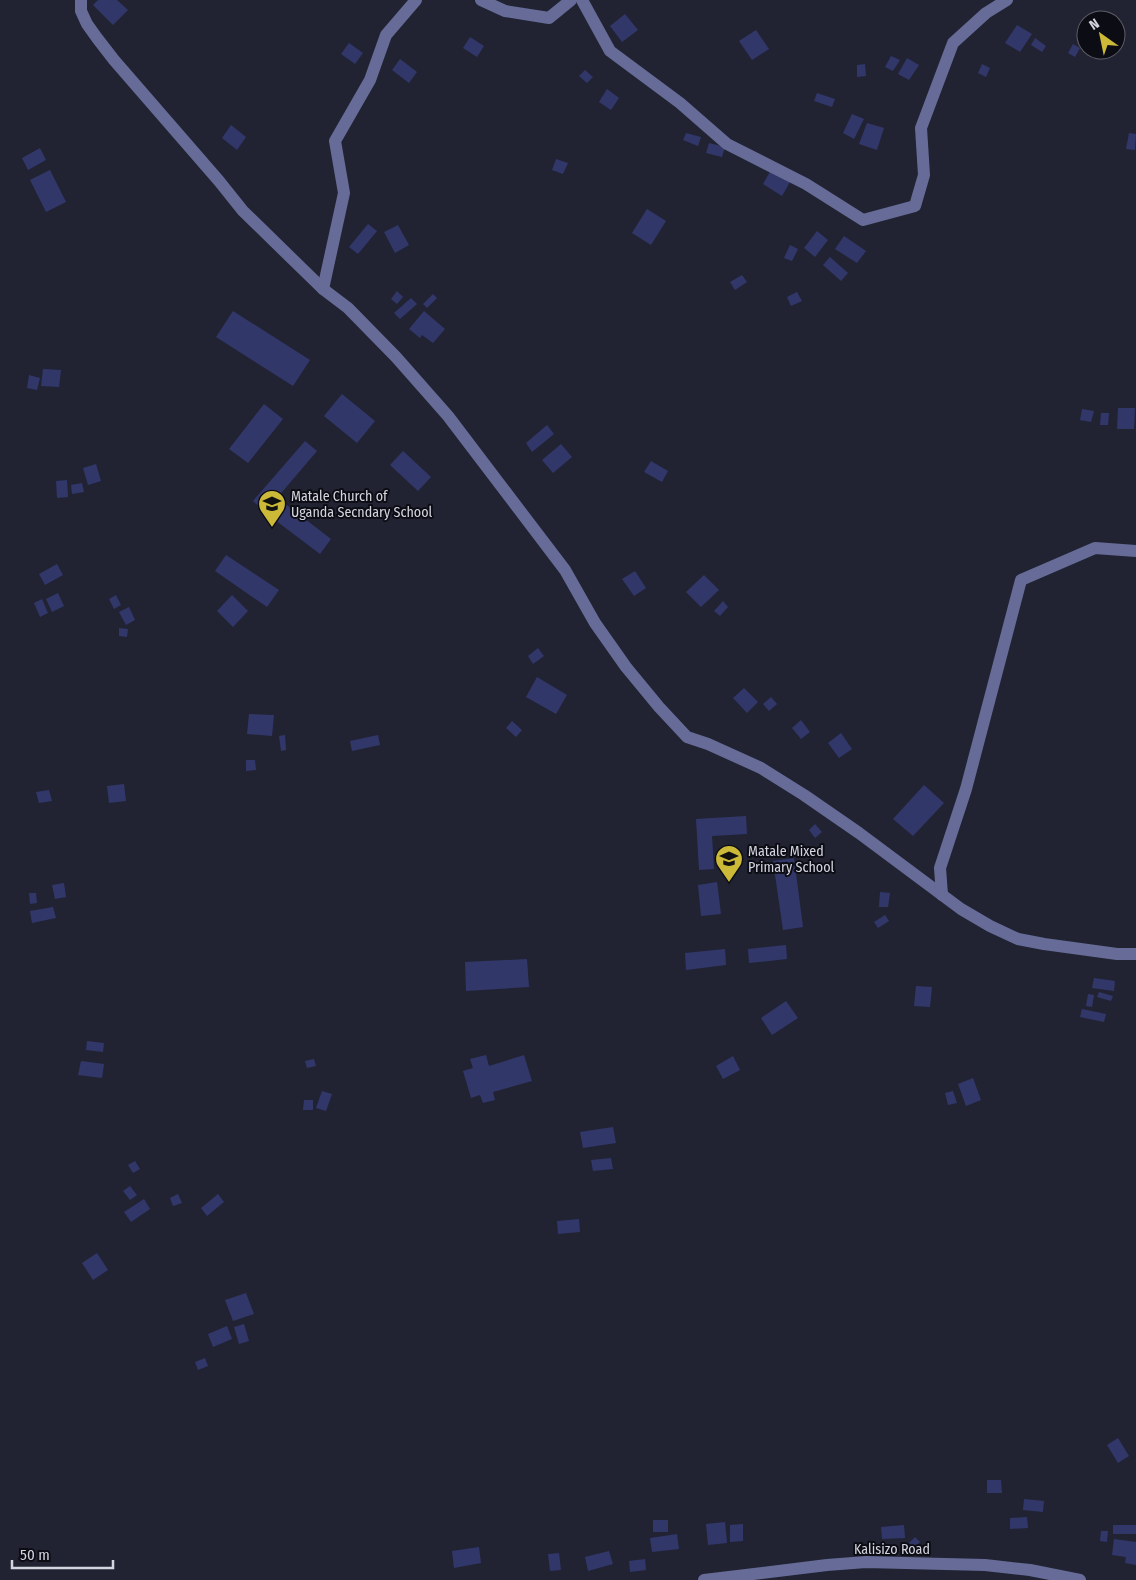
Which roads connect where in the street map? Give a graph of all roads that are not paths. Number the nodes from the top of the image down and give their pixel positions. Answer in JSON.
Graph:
{"nodes":[{"id":1,"x":81,"y":0,"type":"edge"},
{"id":2,"x":416,"y":0,"type":"edge"},
{"id":3,"x":481,"y":0,"type":"edge"},
{"id":4,"x":571,"y":0,"type":"edge"},
{"id":5,"x":582,"y":0,"type":"edge"},
{"id":6,"x":1007,"y":0,"type":"edge"},
{"id":7,"x":323,"y":289,"type":"junction"},
{"id":8,"x":1136,"y":551,"type":"edge"},
{"id":9,"x":942,"y":895,"type":"junction"},
{"id":10,"x":1136,"y":954,"type":"edge"},
{"id":11,"x":704,"y":1580,"type":"edge"},
{"id":12,"x":1080,"y":1580,"type":"edge"}],
"edges":[{"from":1,"to":7,"type":"street"},
{"from":2,"to":7,"type":"street"},
{"from":3,"to":4,"type":"street"},
{"from":5,"to":6,"type":"street"},
{"from":7,"to":9,"type":"street"},
{"from":8,"to":9,"type":"street"},
{"from":9,"to":10,"type":"street"},
{"from":11,"to":12,"type":"street","name":"Kalisizo Road"}]}
